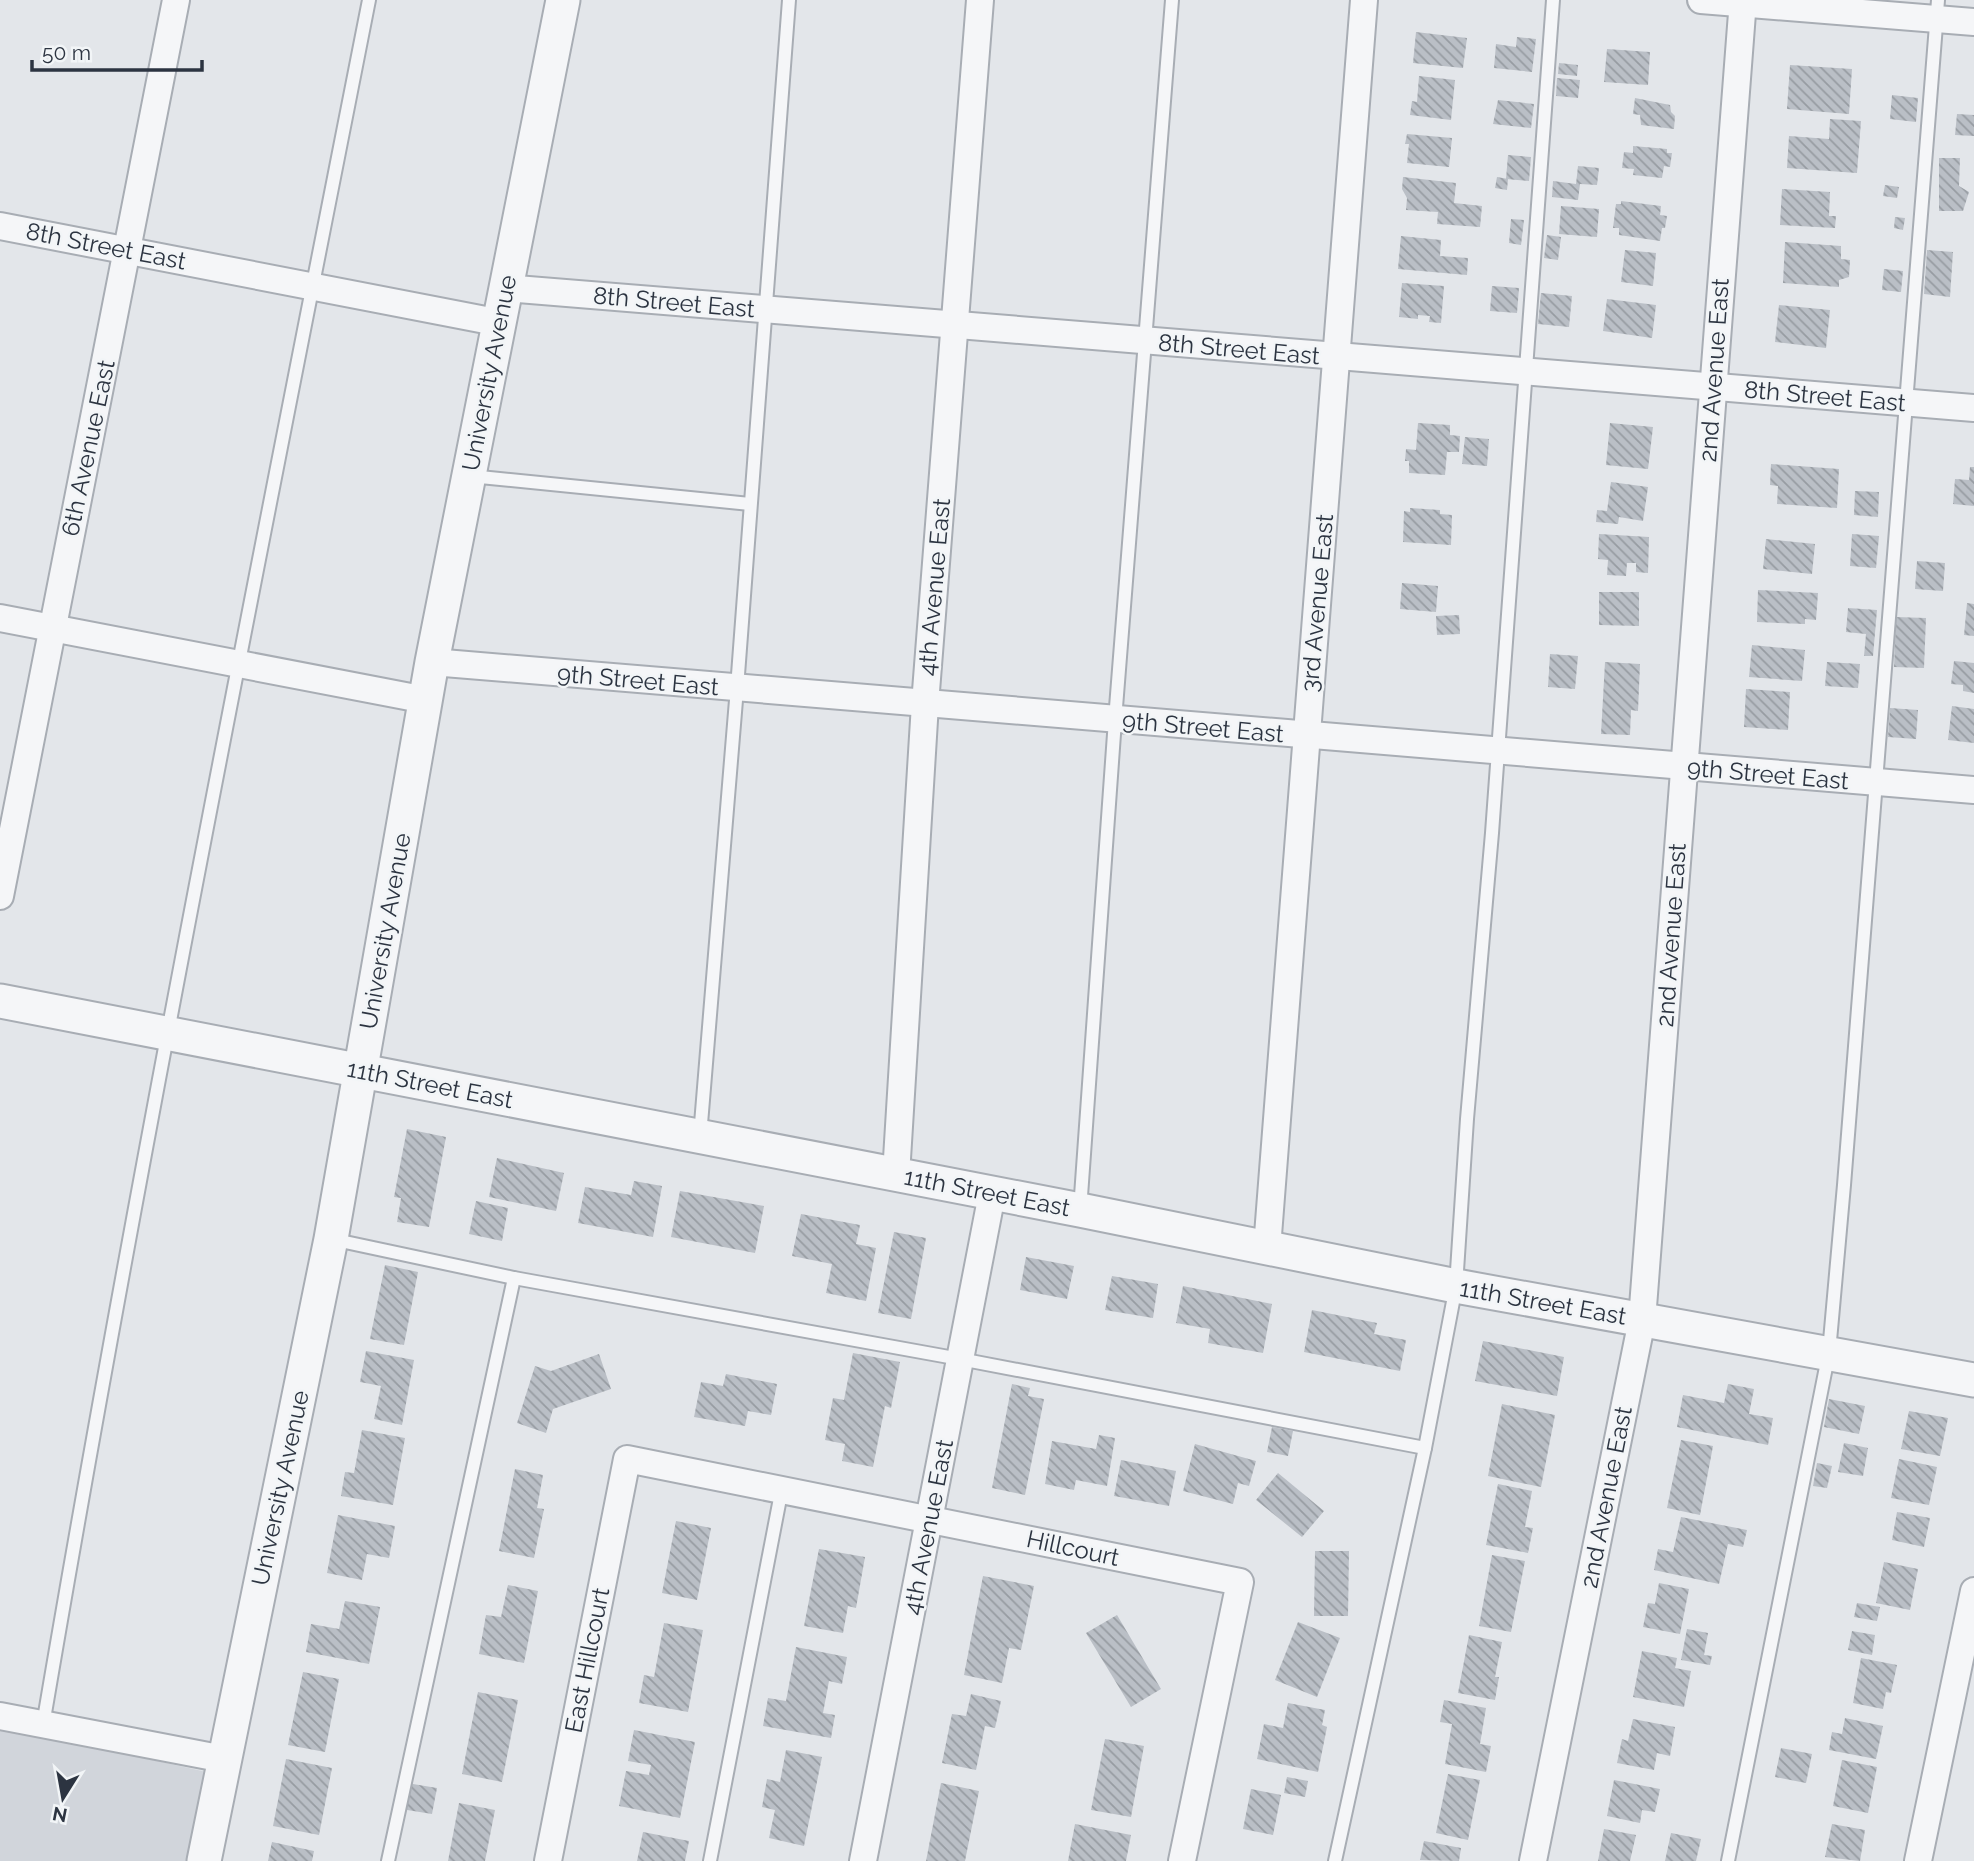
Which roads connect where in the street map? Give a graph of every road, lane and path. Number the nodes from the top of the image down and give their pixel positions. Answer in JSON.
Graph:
{"nodes":[{"id":1,"x":176,"y":0,"type":"edge"},
{"id":2,"x":369,"y":0,"type":"edge"},
{"id":3,"x":563,"y":0,"type":"edge"},
{"id":4,"x":789,"y":0,"type":"edge"},
{"id":5,"x":980,"y":0,"type":"edge"},
{"id":6,"x":1172,"y":0,"type":"edge"},
{"id":7,"x":1364,"y":0,"type":"edge"},
{"id":8,"x":1553,"y":0,"type":"edge"},
{"id":9,"x":1701,"y":0,"type":"edge"},
{"id":10,"x":1743,"y":2,"type":"edge"},
{"id":11,"x":1937,"y":10,"type":"edge"},
{"id":12,"x":1974,"y":22,"type":"edge"},
{"id":13,"x":0,"y":226,"type":"edge"},
{"id":14,"x":128,"y":250,"type":"junction"},
{"id":15,"x":313,"y":286,"type":"junction"},
{"id":16,"x":505,"y":288,"type":"junction"},
{"id":17,"x":765,"y":310,"type":"junction"},
{"id":18,"x":500,"y":323,"type":"junction"},
{"id":19,"x":954,"y":326,"type":"junction"},
{"id":20,"x":1144,"y":341,"type":"junction"},
{"id":21,"x":1336,"y":357,"type":"junction"},
{"id":22,"x":1526,"y":372,"type":"junction"},
{"id":23,"x":1713,"y":387,"type":"junction"},
{"id":24,"x":1905,"y":402,"type":"junction"},
{"id":25,"x":1974,"y":408,"type":"edge"},
{"id":26,"x":470,"y":476,"type":"junction"},
{"id":27,"x":750,"y":504,"type":"junction"},
{"id":28,"x":0,"y":618,"type":"edge"},
{"id":29,"x":51,"y":628,"type":"junction"},
{"id":30,"x":432,"y":663,"type":"junction"},
{"id":31,"x":239,"y":664,"type":"junction"},
{"id":32,"x":737,"y":688,"type":"junction"},
{"id":33,"x":426,"y":699,"type":"junction"},
{"id":34,"x":925,"y":704,"type":"junction"},
{"id":35,"x":1115,"y":720,"type":"junction"},
{"id":36,"x":1306,"y":736,"type":"junction"},
{"id":37,"x":1498,"y":751,"type":"junction"},
{"id":38,"x":1684,"y":767,"type":"junction"},
{"id":39,"x":1875,"y":782,"type":"junction"},
{"id":40,"x":1974,"y":790,"type":"edge"},
{"id":41,"x":0,"y":897,"type":"edge"},
{"id":42,"x":1,"y":1008,"type":"edge"},
{"id":43,"x":168,"y":1034,"type":"junction"},
{"id":44,"x":361,"y":1071,"type":"junction"},
{"id":45,"x":700,"y":1136,"type":"junction"},
{"id":46,"x":896,"y":1175,"type":"junction"},
{"id":47,"x":992,"y":1194,"type":"junction"},
{"id":48,"x":1080,"y":1210,"type":"junction"},
{"id":49,"x":331,"y":1239,"type":"junction"},
{"id":50,"x":1267,"y":1248,"type":"junction"},
{"id":51,"x":514,"y":1278,"type":"junction"},
{"id":52,"x":1456,"y":1286,"type":"junction"},
{"id":53,"x":1642,"y":1320,"type":"junction"},
{"id":54,"x":1829,"y":1352,"type":"junction"},
{"id":55,"x":960,"y":1359,"type":"junction"},
{"id":56,"x":1974,"y":1380,"type":"edge"},
{"id":57,"x":1425,"y":1448,"type":"junction"},
{"id":58,"x":627,"y":1459,"type":"joint"},
{"id":59,"x":782,"y":1488,"type":"junction"},
{"id":60,"x":929,"y":1518,"type":"junction"},
{"id":61,"x":1974,"y":1591,"type":"edge"},
{"id":62,"x":0,"y":1716,"type":"edge"},
{"id":63,"x":43,"y":1725,"type":"junction"},
{"id":64,"x":224,"y":1759,"type":"junction"},
{"id":65,"x":204,"y":1861,"type":"edge"},
{"id":66,"x":388,"y":1861,"type":"edge"},
{"id":67,"x":548,"y":1861,"type":"edge"},
{"id":68,"x":710,"y":1861,"type":"edge"},
{"id":69,"x":863,"y":1861,"type":"edge"},
{"id":70,"x":1181,"y":1861,"type":"edge"},
{"id":71,"x":1335,"y":1861,"type":"edge"},
{"id":72,"x":1533,"y":1861,"type":"edge"},
{"id":73,"x":1728,"y":1861,"type":"edge"},
{"id":74,"x":1919,"y":1861,"type":"edge"}],
"edges":[{"from":1,"to":14,"type":"street","name":"6th Avenue East"},
{"from":2,"to":15,"type":"lane"},
{"from":3,"to":16,"type":"street","name":"University Avenue"},
{"from":4,"to":17,"type":"lane"},
{"from":5,"to":19,"type":"street","name":"4th Avenue East"},
{"from":6,"to":20,"type":"lane"},
{"from":7,"to":21,"type":"street","name":"3rd Avenue East"},
{"from":8,"to":22,"type":"lane"},
{"from":9,"to":10,"type":"street"},
{"from":10,"to":11,"type":"street"},
{"from":10,"to":23,"type":"street","name":"2nd Avenue East"},
{"from":11,"to":12,"type":"street"},
{"from":11,"to":24,"type":"lane"},
{"from":13,"to":14,"type":"street","name":"8th Street East"},
{"from":14,"to":15,"type":"street","name":"8th Street East"},
{"from":14,"to":29,"type":"street","name":"6th Avenue East"},
{"from":15,"to":18,"type":"street","name":"8th Street East"},
{"from":15,"to":31,"type":"lane"},
{"from":16,"to":17,"type":"street","name":"8th Street East"},
{"from":16,"to":18,"type":"street","name":"University Avenue"},
{"from":17,"to":19,"type":"street","name":"8th Street East"},
{"from":17,"to":27,"type":"lane"},
{"from":18,"to":26,"type":"street","name":"University Avenue"},
{"from":19,"to":20,"type":"street","name":"8th Street East"},
{"from":19,"to":34,"type":"street","name":"4th Avenue East"},
{"from":20,"to":21,"type":"street","name":"8th Street East"},
{"from":20,"to":35,"type":"lane"},
{"from":21,"to":22,"type":"street","name":"8th Street East"},
{"from":21,"to":36,"type":"street","name":"3rd Avenue East"},
{"from":22,"to":23,"type":"street","name":"8th Street East"},
{"from":22,"to":37,"type":"lane"},
{"from":23,"to":24,"type":"street","name":"8th Street East"},
{"from":23,"to":38,"type":"street","name":"2nd Avenue East"},
{"from":24,"to":25,"type":"street","name":"8th Street East"},
{"from":24,"to":39,"type":"lane"},
{"from":26,"to":27,"type":"lane"},
{"from":26,"to":30,"type":"street","name":"University Avenue"},
{"from":27,"to":32,"type":"lane"},
{"from":28,"to":29,"type":"street"},
{"from":29,"to":31,"type":"street"},
{"from":29,"to":41,"type":"street","name":"6th Avenue East"},
{"from":30,"to":32,"type":"street","name":"9th Street East"},
{"from":30,"to":33,"type":"street","name":"University Avenue"},
{"from":31,"to":33,"type":"street"},
{"from":31,"to":43,"type":"lane"},
{"from":32,"to":34,"type":"street","name":"9th Street East"},
{"from":32,"to":45,"type":"lane"},
{"from":33,"to":44,"type":"street","name":"University Avenue"},
{"from":34,"to":35,"type":"street","name":"9th Street East"},
{"from":34,"to":46,"type":"street","name":"4th Avenue East"},
{"from":35,"to":36,"type":"street","name":"9th Street East"},
{"from":35,"to":48,"type":"lane"},
{"from":36,"to":37,"type":"street","name":"9th Street East"},
{"from":36,"to":50,"type":"street","name":"3rd Avenue East"},
{"from":37,"to":38,"type":"street","name":"9th Street East"},
{"from":37,"to":52,"type":"lane"},
{"from":38,"to":39,"type":"street","name":"9th Street East"},
{"from":38,"to":53,"type":"street","name":"2nd Avenue East"},
{"from":39,"to":40,"type":"street","name":"9th Street East"},
{"from":39,"to":54,"type":"lane"},
{"from":42,"to":43,"type":"street","name":"11th Street East"},
{"from":43,"to":44,"type":"street","name":"11th Street East"},
{"from":43,"to":63,"type":"lane"},
{"from":44,"to":45,"type":"street","name":"11th Street East"},
{"from":44,"to":49,"type":"street","name":"University Avenue"},
{"from":45,"to":46,"type":"street","name":"11th Street East"},
{"from":46,"to":47,"type":"street","name":"11th Street East"},
{"from":47,"to":48,"type":"street","name":"11th Street East"},
{"from":47,"to":55,"type":"street","name":"4th Avenue East"},
{"from":48,"to":50,"type":"street","name":"11th Street East"},
{"from":49,"to":51,"type":"lane"},
{"from":49,"to":64,"type":"street","name":"University Avenue"},
{"from":50,"to":52,"type":"street","name":"11th Street East"},
{"from":51,"to":55,"type":"lane"},
{"from":51,"to":66,"type":"lane"},
{"from":52,"to":53,"type":"street","name":"11th Street East"},
{"from":52,"to":57,"type":"lane"},
{"from":53,"to":54,"type":"street","name":"11th Street East"},
{"from":53,"to":72,"type":"street","name":"2nd Avenue East"},
{"from":54,"to":56,"type":"street","name":"11th Street East"},
{"from":54,"to":73,"type":"lane"},
{"from":55,"to":57,"type":"lane"},
{"from":55,"to":60,"type":"street","name":"4th Avenue East"},
{"from":57,"to":71,"type":"lane"},
{"from":58,"to":59,"type":"street","name":"Hillcourt"},
{"from":58,"to":67,"type":"street","name":"East Hillcourt"},
{"from":59,"to":60,"type":"street","name":"Hillcourt"},
{"from":59,"to":68,"type":"lane"},
{"from":60,"to":69,"type":"street","name":"4th Avenue East"},
{"from":60,"to":70,"type":"street","name":"Hillcourt"},
{"from":61,"to":74,"type":"street"},
{"from":62,"to":63,"type":"street"},
{"from":63,"to":64,"type":"street"},
{"from":64,"to":65,"type":"street","name":"University Avenue"}]}
